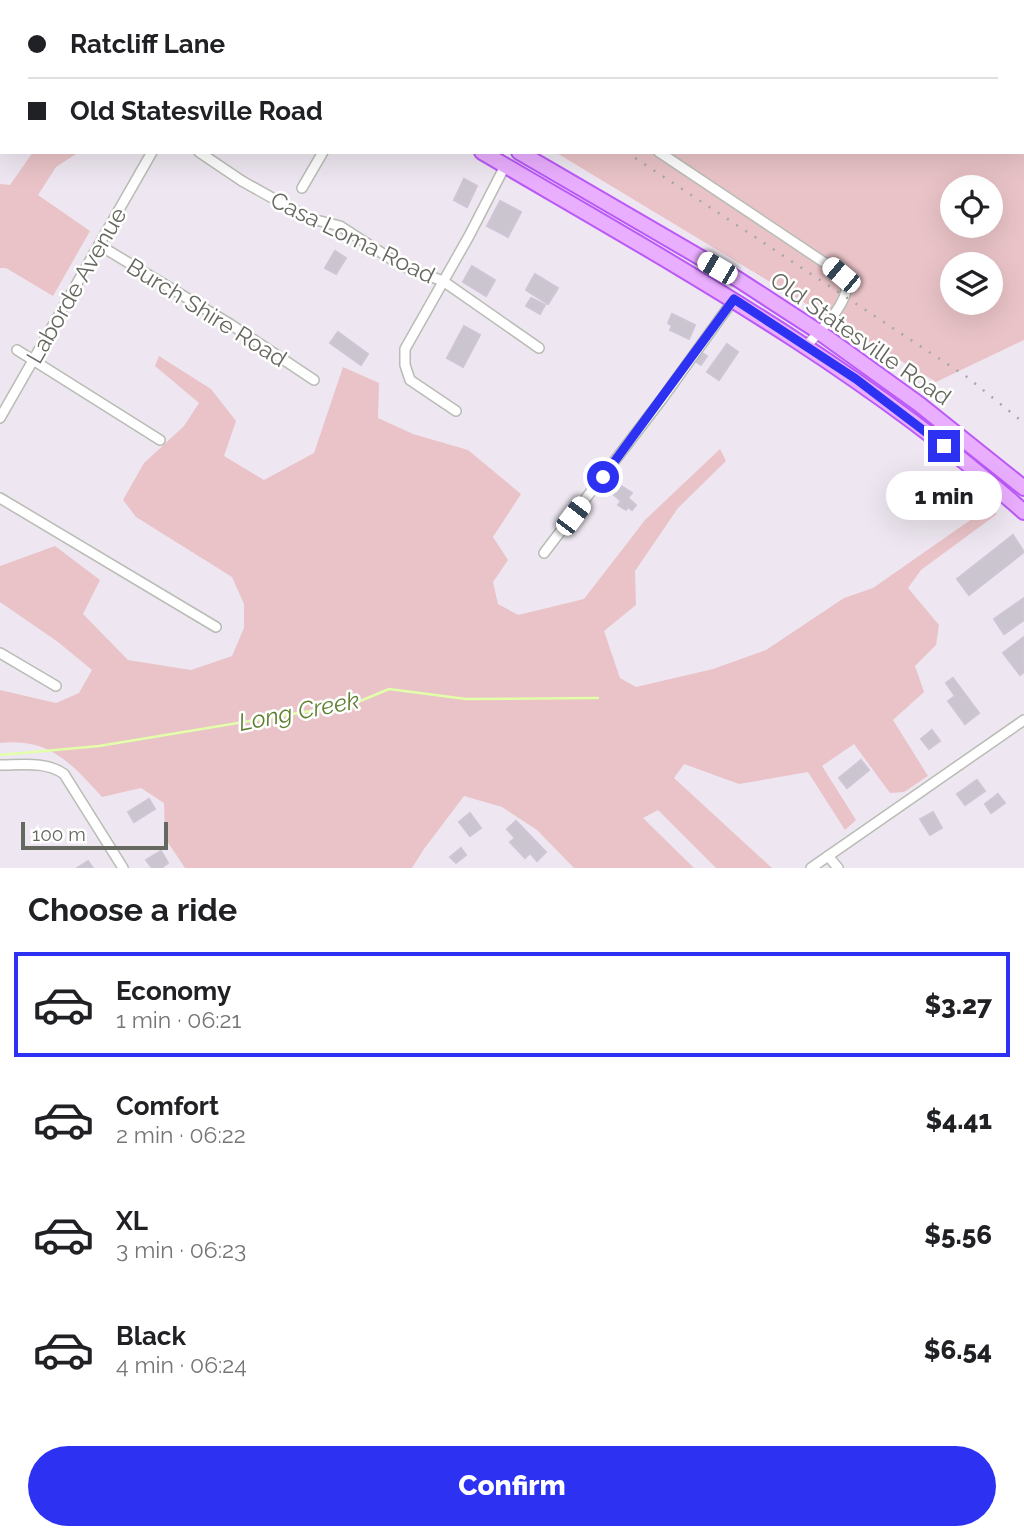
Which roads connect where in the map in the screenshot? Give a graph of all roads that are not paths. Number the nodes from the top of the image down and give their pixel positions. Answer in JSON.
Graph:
{"nodes":[{"id":1,"x":151,"y":154,"type":"edge"},
{"id":2,"x":202,"y":154,"type":"edge"},
{"id":3,"x":322,"y":154,"type":"edge"},
{"id":4,"x":485,"y":154,"type":"edge"},
{"id":5,"x":522,"y":154,"type":"edge"},
{"id":6,"x":662,"y":154,"type":"edge"},
{"id":7,"x":505,"y":166,"type":"junction"},
{"id":8,"x":302,"y":188,"type":"dead end"},
{"id":9,"x":99,"y":245,"type":"junction"},
{"id":10,"x":443,"y":281,"type":"junction"},
{"id":11,"x":734,"y":299,"type":"junction"},
{"id":12,"x":819,"y":332,"type":"junction"},
{"id":13,"x":807,"y":345,"type":"junction"},
{"id":14,"x":539,"y":348,"type":"dead end"},
{"id":15,"x":17,"y":350,"type":"dead end"},
{"id":16,"x":33,"y":360,"type":"junction"},
{"id":17,"x":314,"y":380,"type":"dead end"},
{"id":18,"x":456,"y":411,"type":"dead end"},
{"id":19,"x":0,"y":418,"type":"edge"},
{"id":20,"x":160,"y":440,"type":"dead end"},
{"id":21,"x":1024,"y":488,"type":"edge"},
{"id":22,"x":0,"y":498,"type":"edge"},
{"id":23,"x":1024,"y":512,"type":"edge"},
{"id":24,"x":544,"y":553,"type":"dead end"},
{"id":25,"x":216,"y":626,"type":"dead end"},
{"id":26,"x":0,"y":653,"type":"edge"},
{"id":27,"x":55,"y":686,"type":"dead end"},
{"id":28,"x":1024,"y":720,"type":"edge"},
{"id":29,"x":0,"y":765,"type":"edge"},
{"id":30,"x":828,"y":856,"type":"junction"},
{"id":31,"x":122,"y":868,"type":"edge"},
{"id":32,"x":811,"y":868,"type":"edge"},
{"id":33,"x":838,"y":868,"type":"edge"}],
"edges":[{"from":1,"to":9,"type":"street","name":"Laborde Avenue"},
{"from":2,"to":10,"type":"street","name":"Casa Loma Road"},
{"from":3,"to":8,"type":"street"},
{"from":4,"to":7,"type":"main road","name":"Old Statesville Road"},
{"from":5,"to":12,"type":"main road","name":"Old Statesville Road"},
{"from":6,"to":12,"type":"street"},
{"from":7,"to":10,"type":"street"},
{"from":7,"to":11,"type":"main road","name":"Old Statesville Road"},
{"from":9,"to":16,"type":"street","name":"Laborde Avenue"},
{"from":9,"to":17,"type":"street","name":"Burch Shire Road"},
{"from":10,"to":14,"type":"street","name":"Casa Loma Road"},
{"from":10,"to":18,"type":"street"},
{"from":11,"to":13,"type":"main road","name":"Old Statesville Road"},
{"from":11,"to":24,"type":"street"},
{"from":12,"to":13,"type":"street"},
{"from":12,"to":21,"type":"main road","name":"Old Statesville Road"},
{"from":13,"to":23,"type":"main road","name":"Old Statesville Road"},
{"from":15,"to":16,"type":"street"},
{"from":16,"to":19,"type":"street","name":"Laborde Avenue"},
{"from":16,"to":20,"type":"street"},
{"from":22,"to":25,"type":"street"},
{"from":26,"to":27,"type":"street"},
{"from":28,"to":30,"type":"street"},
{"from":29,"to":31,"type":"street"},
{"from":30,"to":32,"type":"street"},
{"from":30,"to":33,"type":"street"}]}
